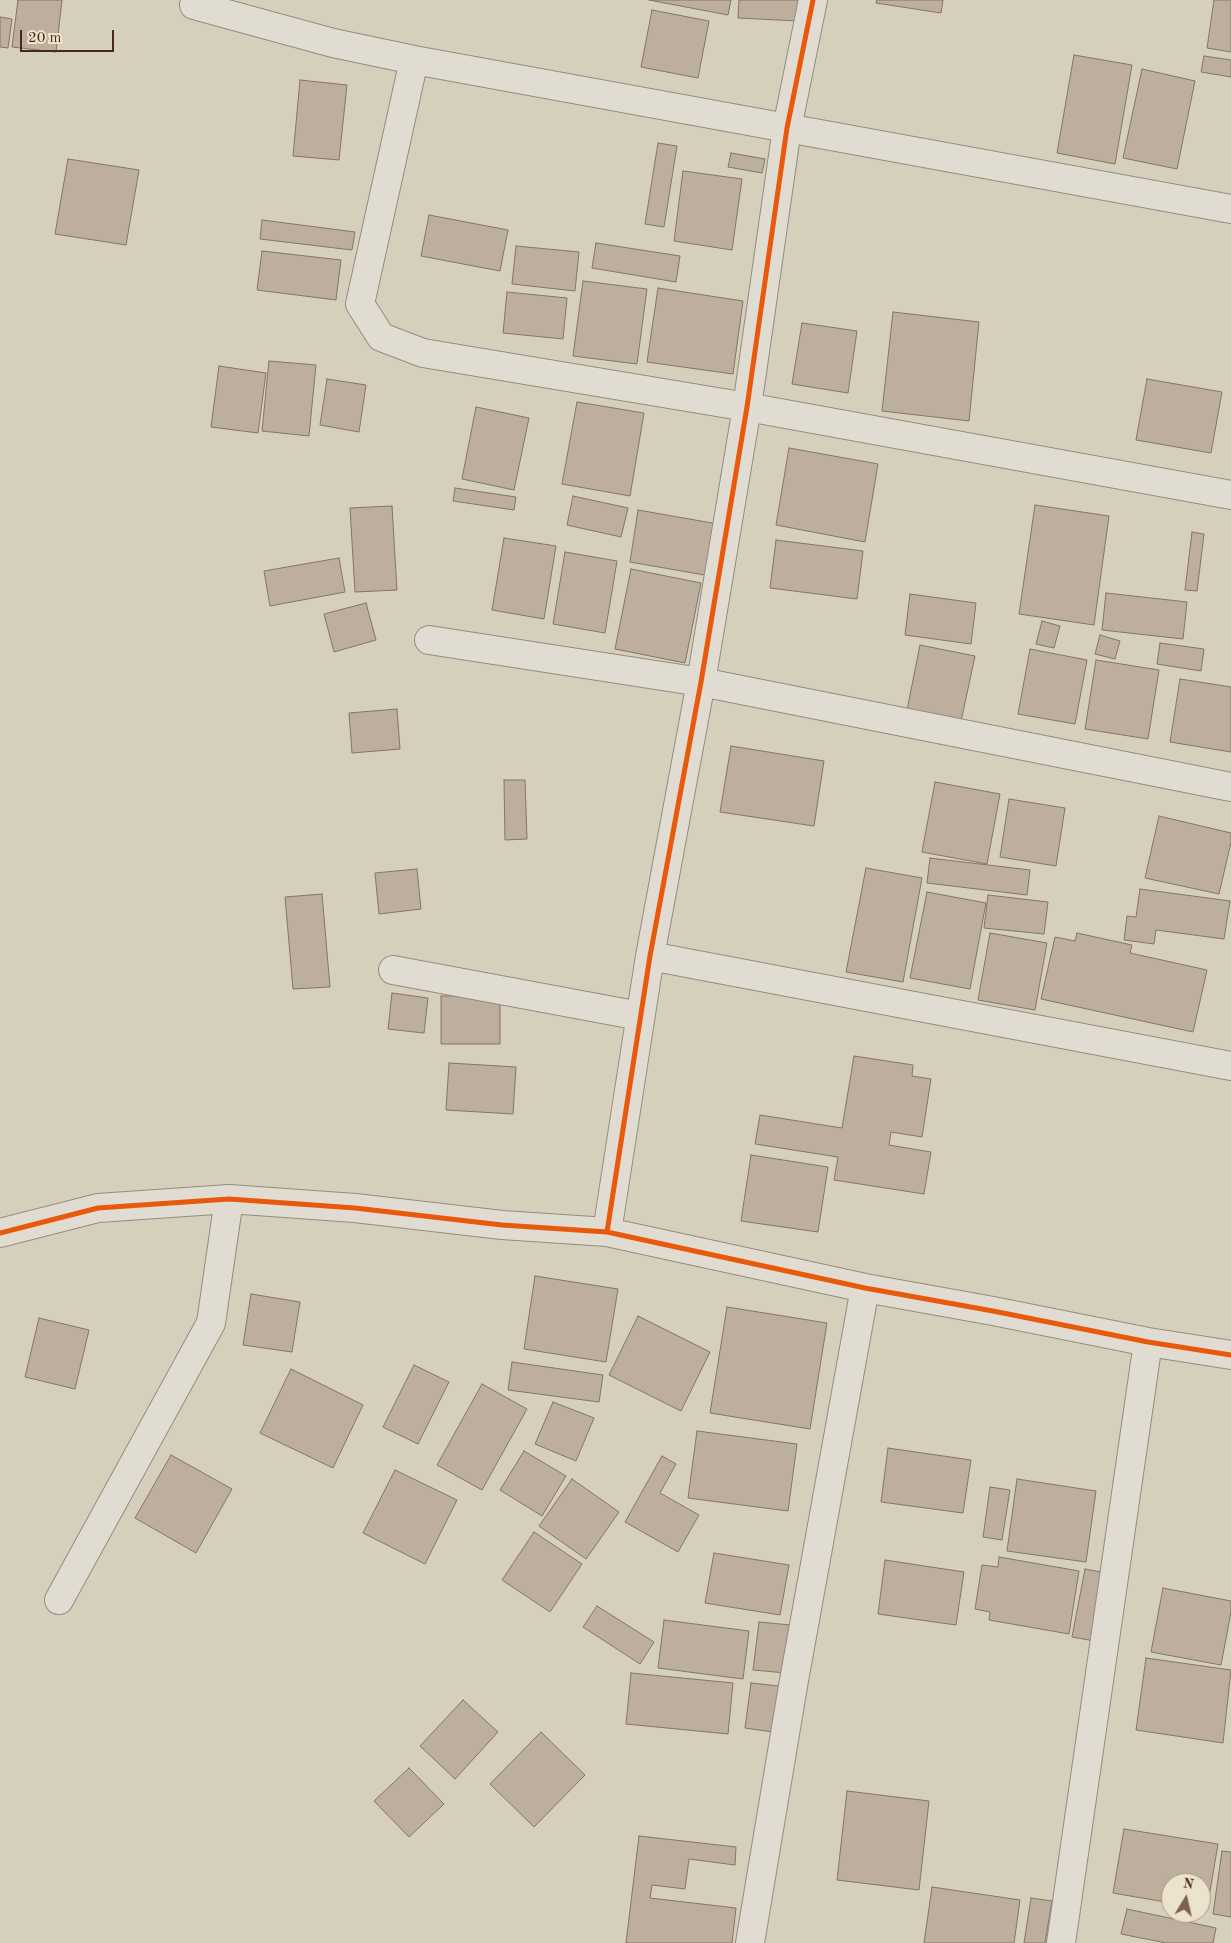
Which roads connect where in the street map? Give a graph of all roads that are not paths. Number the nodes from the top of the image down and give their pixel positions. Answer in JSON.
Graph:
{"nodes":[{"id":1,"x":813,"y":0,"type":"edge"},
{"id":2,"x":194,"y":5,"type":"dead end"},
{"id":3,"x":414,"y":60,"type":"junction"},
{"id":4,"x":787,"y":128,"type":"junction"},
{"id":5,"x":1231,"y":209,"type":"edge"},
{"id":6,"x":747,"y":407,"type":"junction"},
{"id":7,"x":1231,"y":495,"type":"edge"},
{"id":8,"x":429,"y":640,"type":"dead end"},
{"id":9,"x":701,"y":682,"type":"junction"},
{"id":10,"x":1231,"y":787,"type":"edge"},
{"id":11,"x":650,"y":956,"type":"junction"},
{"id":12,"x":393,"y":970,"type":"dead end"},
{"id":13,"x":640,"y":1016,"type":"junction"},
{"id":14,"x":1231,"y":1066,"type":"edge"},
{"id":15,"x":229,"y":1199,"type":"junction"},
{"id":16,"x":607,"y":1232,"type":"junction"},
{"id":17,"x":0,"y":1234,"type":"edge"},
{"id":18,"x":865,"y":1288,"type":"junction"},
{"id":19,"x":1148,"y":1342,"type":"junction"},
{"id":20,"x":1231,"y":1355,"type":"edge"},
{"id":21,"x":59,"y":1600,"type":"dead end"},
{"id":22,"x":750,"y":1943,"type":"edge"},
{"id":23,"x":1061,"y":1943,"type":"edge"}],
"edges":[{"from":1,"to":4,"type":"street"},
{"from":2,"to":3,"type":"street"},
{"from":3,"to":4,"type":"street"},
{"from":3,"to":6,"type":"street"},
{"from":4,"to":5,"type":"street"},
{"from":4,"to":6,"type":"street"},
{"from":6,"to":7,"type":"street"},
{"from":6,"to":9,"type":"street"},
{"from":8,"to":9,"type":"street"},
{"from":9,"to":10,"type":"street"},
{"from":9,"to":11,"type":"street"},
{"from":11,"to":13,"type":"street"},
{"from":11,"to":14,"type":"street"},
{"from":12,"to":13,"type":"street"},
{"from":13,"to":16,"type":"street"},
{"from":15,"to":16,"type":"street"},
{"from":15,"to":17,"type":"street"},
{"from":15,"to":21,"type":"street"},
{"from":16,"to":18,"type":"street"},
{"from":18,"to":19,"type":"street"},
{"from":18,"to":22,"type":"street"},
{"from":19,"to":20,"type":"street"},
{"from":19,"to":23,"type":"street"}]}
